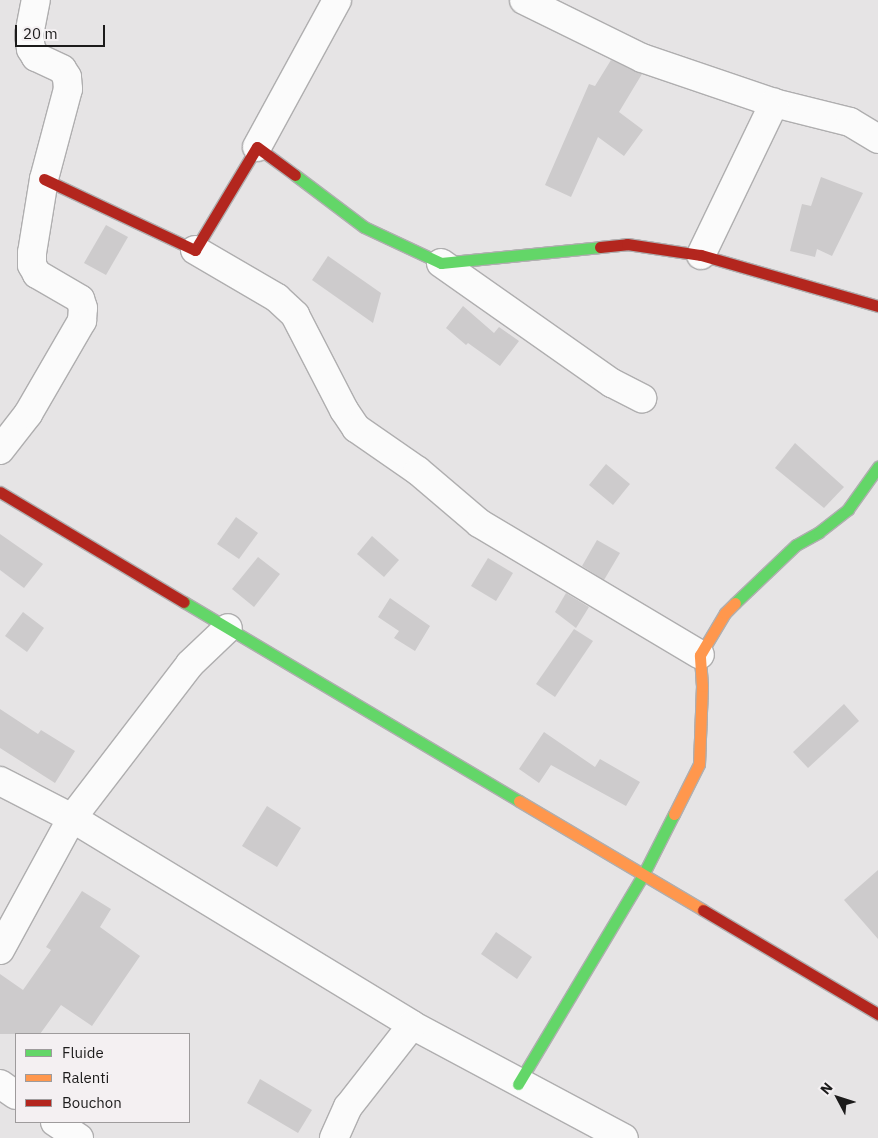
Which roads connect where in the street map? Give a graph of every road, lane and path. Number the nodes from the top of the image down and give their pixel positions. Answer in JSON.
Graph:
{"nodes":[{"id":1,"x":36,"y":0,"type":"edge"},
{"id":2,"x":337,"y":0,"type":"edge"},
{"id":3,"x":524,"y":0,"type":"edge"},
{"id":4,"x":774,"y":103,"type":"junction"},
{"id":5,"x":878,"y":140,"type":"edge"},
{"id":6,"x":257,"y":147,"type":"junction"},
{"id":7,"x":44,"y":179,"type":"junction"},
{"id":8,"x":195,"y":250,"type":"junction"},
{"id":9,"x":701,"y":255,"type":"junction"},
{"id":10,"x":441,"y":263,"type":"junction"},
{"id":11,"x":878,"y":306,"type":"edge"},
{"id":12,"x":642,"y":398,"type":"dead end"},
{"id":13,"x":0,"y":450,"type":"edge"},
{"id":14,"x":878,"y":468,"type":"edge"},
{"id":15,"x":0,"y":492,"type":"edge"},
{"id":16,"x":228,"y":628,"type":"junction"},
{"id":17,"x":700,"y":655,"type":"junction"},
{"id":18,"x":0,"y":781,"type":"edge"},
{"id":19,"x":72,"y":818,"type":"junction"},
{"id":20,"x":643,"y":875,"type":"junction"},
{"id":21,"x":0,"y":950,"type":"edge"},
{"id":22,"x":878,"y":1014,"type":"edge"},
{"id":23,"x":412,"y":1026,"type":"junction"},
{"id":24,"x":0,"y":1084,"type":"edge"},
{"id":25,"x":518,"y":1084,"type":"junction"},
{"id":26,"x":15,"y":1094,"type":"edge"},
{"id":27,"x":57,"y":1123,"type":"edge"},
{"id":28,"x":79,"y":1138,"type":"edge"},
{"id":29,"x":334,"y":1138,"type":"edge"},
{"id":30,"x":624,"y":1138,"type":"edge"}],
"edges":[{"from":1,"to":7,"type":"street"},
{"from":2,"to":6,"type":"street"},
{"from":3,"to":4,"type":"street"},
{"from":4,"to":5,"type":"street"},
{"from":4,"to":9,"type":"street"},
{"from":6,"to":8,"type":"street"},
{"from":6,"to":10,"type":"street"},
{"from":7,"to":8,"type":"street"},
{"from":7,"to":13,"type":"street"},
{"from":8,"to":17,"type":"street"},
{"from":9,"to":10,"type":"street"},
{"from":9,"to":11,"type":"street"},
{"from":10,"to":12,"type":"street"},
{"from":14,"to":17,"type":"street"},
{"from":15,"to":16,"type":"street"},
{"from":16,"to":19,"type":"street"},
{"from":16,"to":20,"type":"street"},
{"from":17,"to":20,"type":"street"},
{"from":18,"to":19,"type":"street"},
{"from":19,"to":21,"type":"street"},
{"from":19,"to":23,"type":"street"},
{"from":20,"to":22,"type":"street"},
{"from":20,"to":25,"type":"street"},
{"from":23,"to":25,"type":"street"},
{"from":23,"to":29,"type":"street"},
{"from":24,"to":26,"type":"street"},
{"from":25,"to":30,"type":"street"},
{"from":27,"to":28,"type":"street"}]}
